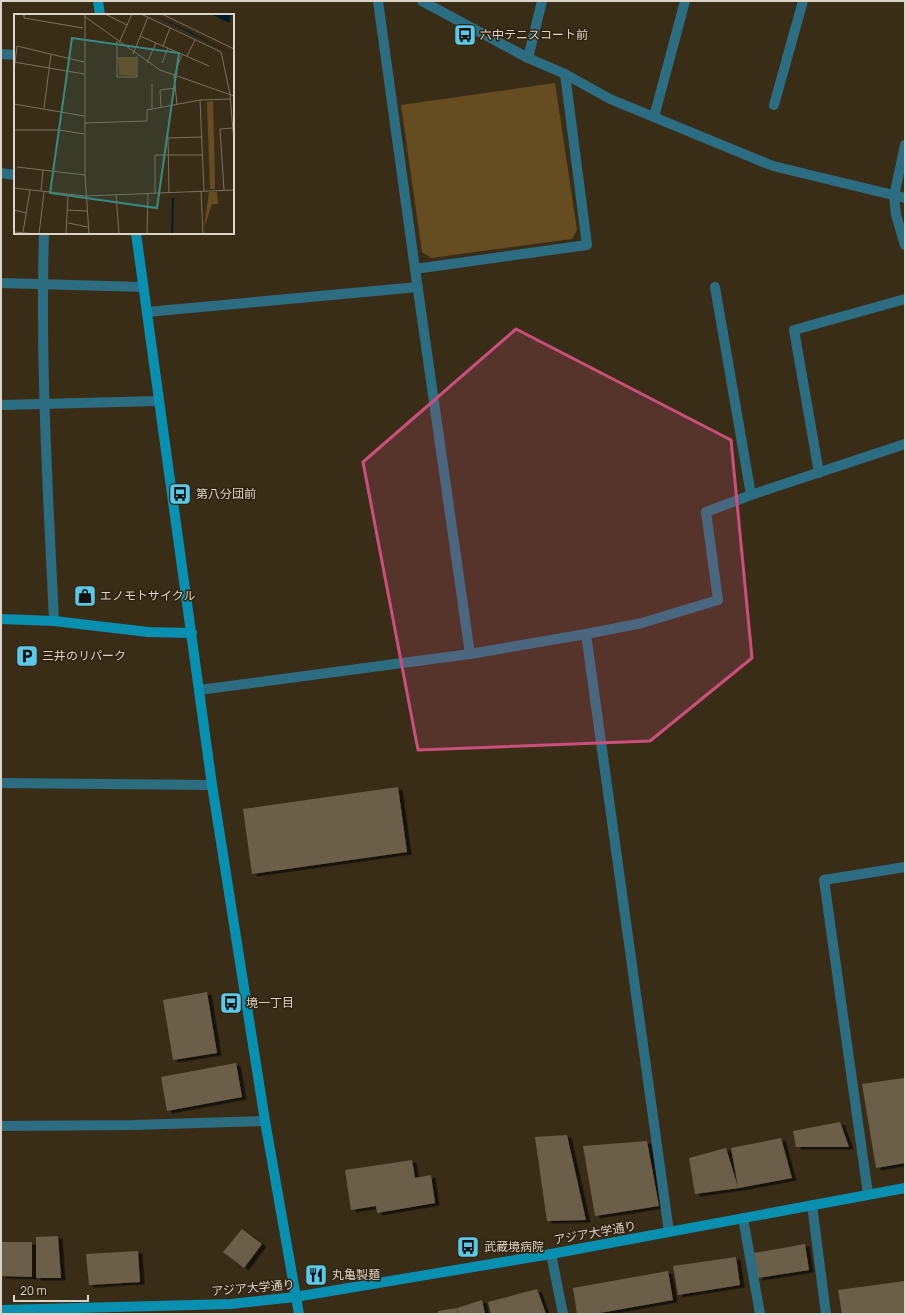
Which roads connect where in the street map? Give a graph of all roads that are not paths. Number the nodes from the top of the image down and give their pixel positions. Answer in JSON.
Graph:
{"nodes":[{"id":1,"x":98,"y":1,"type":"edge"},
{"id":2,"x":378,"y":1,"type":"edge"},
{"id":3,"x":422,"y":1,"type":"edge"},
{"id":4,"x":542,"y":1,"type":"edge"},
{"id":5,"x":685,"y":1,"type":"edge"},
{"id":6,"x":803,"y":1,"type":"edge"},
{"id":7,"x":100,"y":14,"type":"edge"},
{"id":8,"x":1,"y":54,"type":"edge"},
{"id":9,"x":14,"y":55,"type":"edge"},
{"id":10,"x":528,"y":58,"type":"junction"},
{"id":11,"x":565,"y":74,"type":"junction"},
{"id":12,"x":774,"y":105,"type":"dead end"},
{"id":13,"x":654,"y":117,"type":"junction"},
{"id":14,"x":905,"y":145,"type":"edge"},
{"id":15,"x":1,"y":173,"type":"edge"},
{"id":16,"x":14,"y":175,"type":"edge"},
{"id":17,"x":894,"y":196,"type":"junction"},
{"id":18,"x":905,"y":198,"type":"edge"},
{"id":19,"x":44,"y":234,"type":"edge"},
{"id":20,"x":136,"y":234,"type":"edge"},
{"id":21,"x":905,"y":245,"type":"edge"},
{"id":22,"x":415,"y":269,"type":"junction"},
{"id":23,"x":1,"y":283,"type":"edge"},
{"id":24,"x":42,"y":284,"type":"junction"},
{"id":25,"x":143,"y":287,"type":"junction"},
{"id":26,"x":418,"y":287,"type":"junction"},
{"id":27,"x":715,"y":287,"type":"dead end"},
{"id":28,"x":905,"y":299,"type":"edge"},
{"id":29,"x":147,"y":312,"type":"junction"},
{"id":30,"x":160,"y":401,"type":"junction"},
{"id":31,"x":44,"y":404,"type":"junction"},
{"id":32,"x":1,"y":405,"type":"edge"},
{"id":33,"x":905,"y":444,"type":"edge"},
{"id":34,"x":819,"y":473,"type":"junction"},
{"id":35,"x":751,"y":495,"type":"junction"},
{"id":36,"x":1,"y":619,"type":"edge"},
{"id":37,"x":54,"y":621,"type":"junction"},
{"id":38,"x":192,"y":633,"type":"junction"},
{"id":39,"x":586,"y":634,"type":"junction"},
{"id":40,"x":470,"y":654,"type":"junction"},
{"id":41,"x":199,"y":690,"type":"junction"},
{"id":42,"x":1,"y":784,"type":"edge"},
{"id":43,"x":212,"y":785,"type":"junction"},
{"id":44,"x":905,"y":867,"type":"edge"},
{"id":45,"x":265,"y":1121,"type":"junction"},
{"id":46,"x":1,"y":1126,"type":"edge"},
{"id":47,"x":905,"y":1188,"type":"edge"},
{"id":48,"x":868,"y":1194,"type":"junction"},
{"id":49,"x":812,"y":1205,"type":"junction"},
{"id":50,"x":743,"y":1218,"type":"junction"},
{"id":51,"x":669,"y":1232,"type":"junction"},
{"id":52,"x":551,"y":1254,"type":"junction"},
{"id":53,"x":294,"y":1297,"type":"junction"},
{"id":54,"x":1,"y":1310,"type":"edge"},
{"id":55,"x":153,"y":1310,"type":"edge"},
{"id":56,"x":299,"y":1314,"type":"edge"},
{"id":57,"x":564,"y":1314,"type":"edge"},
{"id":58,"x":760,"y":1314,"type":"edge"},
{"id":59,"x":826,"y":1314,"type":"edge"}],
"edges":[{"from":1,"to":7,"type":"street"},
{"from":2,"to":22,"type":"street"},
{"from":3,"to":10,"type":"street"},
{"from":4,"to":10,"type":"street"},
{"from":5,"to":13,"type":"street"},
{"from":6,"to":12,"type":"street"},
{"from":8,"to":9,"type":"street"},
{"from":10,"to":11,"type":"street"},
{"from":11,"to":13,"type":"street"},
{"from":11,"to":22,"type":"street"},
{"from":13,"to":17,"type":"street"},
{"from":14,"to":17,"type":"street"},
{"from":15,"to":16,"type":"street"},
{"from":17,"to":18,"type":"street"},
{"from":17,"to":21,"type":"street"},
{"from":19,"to":24,"type":"street"},
{"from":20,"to":25,"type":"street"},
{"from":22,"to":26,"type":"street"},
{"from":23,"to":24,"type":"street"},
{"from":24,"to":25,"type":"street"},
{"from":24,"to":31,"type":"street"},
{"from":25,"to":29,"type":"street"},
{"from":26,"to":29,"type":"street"},
{"from":26,"to":40,"type":"street"},
{"from":27,"to":35,"type":"street"},
{"from":28,"to":34,"type":"street"},
{"from":29,"to":30,"type":"street"},
{"from":30,"to":31,"type":"street"},
{"from":30,"to":38,"type":"street"},
{"from":31,"to":32,"type":"street"},
{"from":31,"to":37,"type":"street"},
{"from":33,"to":34,"type":"street"},
{"from":34,"to":35,"type":"street"},
{"from":35,"to":39,"type":"street"},
{"from":36,"to":37,"type":"street"},
{"from":37,"to":38,"type":"street"},
{"from":38,"to":41,"type":"street"},
{"from":39,"to":40,"type":"street"},
{"from":39,"to":51,"type":"street"},
{"from":40,"to":41,"type":"street"},
{"from":41,"to":43,"type":"street"},
{"from":42,"to":43,"type":"street"},
{"from":43,"to":45,"type":"street"},
{"from":44,"to":48,"type":"street"},
{"from":45,"to":46,"type":"street"},
{"from":45,"to":53,"type":"street"},
{"from":47,"to":48,"type":"street","name":"アジア大学通り"},
{"from":48,"to":49,"type":"street","name":"アジア大学通り"},
{"from":49,"to":50,"type":"street","name":"アジア大学通り"},
{"from":49,"to":59,"type":"street"},
{"from":50,"to":51,"type":"street","name":"アジア大学通り"},
{"from":50,"to":58,"type":"street"},
{"from":51,"to":52,"type":"street","name":"アジア大学通り"},
{"from":52,"to":53,"type":"street","name":"アジア大学通り"},
{"from":52,"to":57,"type":"street"},
{"from":53,"to":55,"type":"street","name":"アジア大学通り"},
{"from":53,"to":56,"type":"street"},
{"from":54,"to":55,"type":"street","name":"アジア大学通り"}]}
